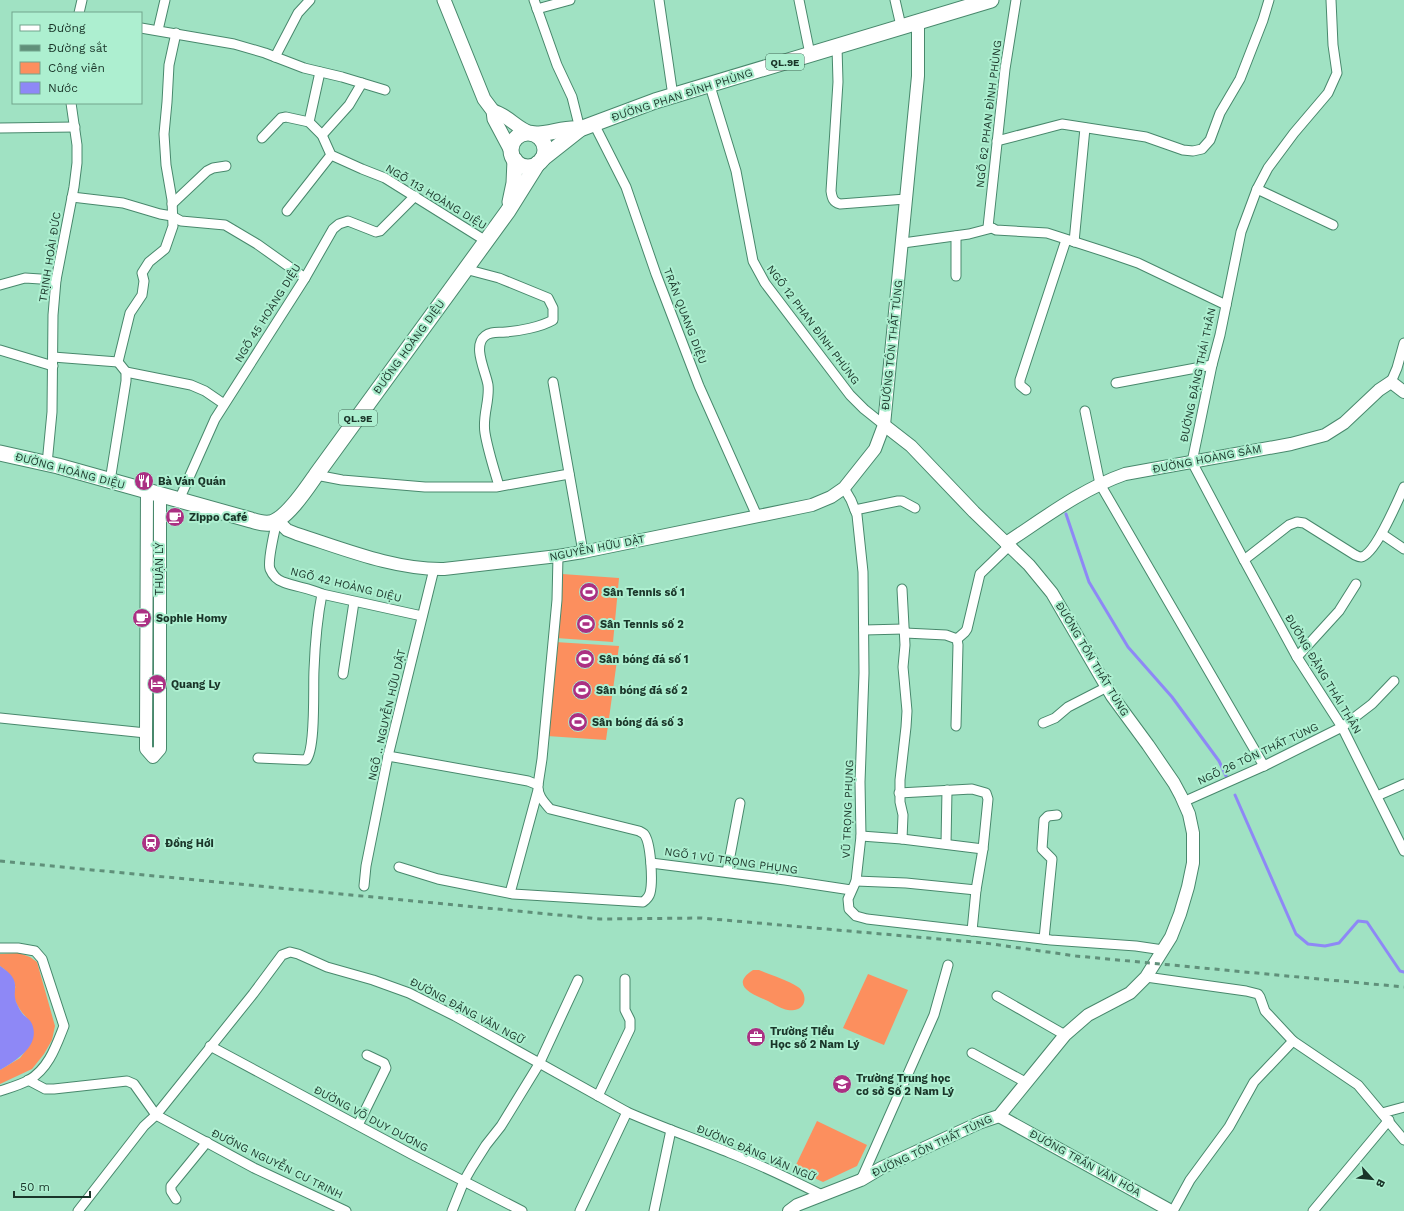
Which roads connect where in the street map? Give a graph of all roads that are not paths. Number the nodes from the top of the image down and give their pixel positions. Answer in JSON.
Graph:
{"nodes":[{"id":1,"x":82,"y":0,"type":"edge"},
{"id":2,"x":164,"y":0,"type":"edge"},
{"id":3,"x":310,"y":0,"type":"edge"},
{"id":4,"x":444,"y":0,"type":"edge"},
{"id":5,"x":570,"y":0,"type":"edge"},
{"id":6,"x":659,"y":0,"type":"edge"},
{"id":7,"x":799,"y":0,"type":"edge"},
{"id":8,"x":895,"y":0,"type":"edge"},
{"id":9,"x":991,"y":0,"type":"edge"},
{"id":10,"x":1016,"y":0,"type":"edge"},
{"id":11,"x":1269,"y":0,"type":"edge"},
{"id":12,"x":1331,"y":0,"type":"edge"},
{"id":13,"x":536,"y":4,"type":"edge"},
{"id":14,"x":964,"y":4,"type":"edge"},
{"id":15,"x":79,"y":12,"type":"edge"},
{"id":16,"x":918,"y":21,"type":"junction"},
{"id":17,"x":901,"y":26,"type":"junction"},
{"id":18,"x":142,"y":28,"type":"edge"},
{"id":19,"x":158,"y":30,"type":"junction"},
{"id":20,"x":176,"y":33,"type":"junction"},
{"id":21,"x":837,"y":47,"type":"junction"},
{"id":22,"x":810,"y":54,"type":"junction"},
{"id":23,"x":276,"y":57,"type":"junction"},
{"id":24,"x":320,"y":72,"type":"junction"},
{"id":25,"x":362,"y":83,"type":"junction"},
{"id":26,"x":710,"y":86,"type":"junction"},
{"id":27,"x":385,"y":90,"type":"dead end"},
{"id":28,"x":673,"y":96,"type":"junction"},
{"id":29,"x":71,"y":104,"type":"edge"},
{"id":30,"x":493,"y":111,"type":"junction"},
{"id":31,"x":309,"y":122,"type":"junction"},
{"id":32,"x":587,"y":126,"type":"junction"},
{"id":33,"x":75,"y":127,"type":"junction"},
{"id":34,"x":0,"y":128,"type":"edge"},
{"id":35,"x":1085,"y":128,"type":"junction"},
{"id":36,"x":533,"y":133,"type":"junction"},
{"id":37,"x":322,"y":135,"type":"junction"},
{"id":38,"x":262,"y":138,"type":"dead end"},
{"id":39,"x":997,"y":140,"type":"junction"},
{"id":40,"x":331,"y":155,"type":"junction"},
{"id":41,"x":513,"y":156,"type":"junction"},
{"id":42,"x":540,"y":161,"type":"junction"},
{"id":43,"x":226,"y":166,"type":"dead end"},
{"id":44,"x":1257,"y":189,"type":"junction"},
{"id":45,"x":415,"y":196,"type":"junction"},
{"id":46,"x":72,"y":197,"type":"junction"},
{"id":47,"x":906,"y":199,"type":"junction"},
{"id":48,"x":172,"y":204,"type":"junction"},
{"id":49,"x":508,"y":211,"type":"junction"},
{"id":50,"x":287,"y":212,"type":"dead end"},
{"id":51,"x":172,"y":216,"type":"junction"},
{"id":52,"x":1333,"y":225,"type":"dead end"},
{"id":53,"x":992,"y":228,"type":"junction"},
{"id":54,"x":956,"y":236,"type":"junction"},
{"id":55,"x":486,"y":241,"type":"junction"},
{"id":56,"x":1070,"y":241,"type":"junction"},
{"id":57,"x":903,"y":243,"type":"junction"},
{"id":58,"x":465,"y":269,"type":"junction"},
{"id":59,"x":956,"y":276,"type":"dead end"},
{"id":60,"x":304,"y":278,"type":"junction"},
{"id":61,"x":56,"y":280,"type":"junction"},
{"id":62,"x":0,"y":285,"type":"edge"},
{"id":63,"x":1226,"y":305,"type":"junction"},
{"id":64,"x":1404,"y":343,"type":"edge"},
{"id":65,"x":0,"y":350,"type":"edge"},
{"id":66,"x":53,"y":361,"type":"junction"},
{"id":67,"x":118,"y":362,"type":"junction"},
{"id":68,"x":1212,"y":365,"type":"junction"},
{"id":69,"x":126,"y":372,"type":"junction"},
{"id":70,"x":553,"y":382,"type":"dead end"},
{"id":71,"x":1116,"y":382,"type":"dead end"},
{"id":72,"x":1391,"y":382,"type":"junction"},
{"id":73,"x":1026,"y":390,"type":"dead end"},
{"id":74,"x":1404,"y":392,"type":"edge"},
{"id":75,"x":224,"y":404,"type":"junction"},
{"id":76,"x":1085,"y":410,"type":"dead end"},
{"id":77,"x":884,"y":425,"type":"junction"},
{"id":78,"x":0,"y":453,"type":"edge"},
{"id":79,"x":1192,"y":462,"type":"junction"},
{"id":80,"x":47,"y":464,"type":"junction"},
{"id":81,"x":569,"y":474,"type":"junction"},
{"id":82,"x":316,"y":475,"type":"junction"},
{"id":83,"x":110,"y":481,"type":"junction"},
{"id":84,"x":1100,"y":484,"type":"junction"},
{"id":85,"x":499,"y":486,"type":"junction"},
{"id":86,"x":1404,"y":487,"type":"edge"},
{"id":87,"x":844,"y":488,"type":"junction"},
{"id":88,"x":153,"y":493,"type":"junction"},
{"id":89,"x":179,"y":500,"type":"junction"},
{"id":90,"x":915,"y":508,"type":"dead end"},
{"id":91,"x":855,"y":510,"type":"junction"},
{"id":92,"x":756,"y":516,"type":"junction"},
{"id":93,"x":277,"y":520,"type":"junction"},
{"id":94,"x":1382,"y":534,"type":"junction"},
{"id":95,"x":1007,"y":544,"type":"junction"},
{"id":96,"x":1404,"y":549,"type":"edge"},
{"id":97,"x":583,"y":552,"type":"junction"},
{"id":98,"x":558,"y":556,"type":"junction"},
{"id":99,"x":1244,"y":560,"type":"junction"},
{"id":100,"x":434,"y":570,"type":"junction"},
{"id":101,"x":1356,"y":584,"type":"dead end"},
{"id":102,"x":902,"y":589,"type":"dead end"},
{"id":103,"x":322,"y":594,"type":"junction"},
{"id":104,"x":354,"y":602,"type":"junction"},
{"id":105,"x":422,"y":616,"type":"junction"},
{"id":106,"x":864,"y":630,"type":"junction"},
{"id":107,"x":905,"y":631,"type":"junction"},
{"id":108,"x":957,"y":639,"type":"junction"},
{"id":109,"x":1297,"y":657,"type":"junction"},
{"id":110,"x":343,"y":674,"type":"dead end"},
{"id":111,"x":1394,"y":680,"type":"dead end"},
{"id":112,"x":1106,"y":687,"type":"junction"},
{"id":113,"x":0,"y":718,"type":"edge"},
{"id":114,"x":1042,"y":723,"type":"dead end"},
{"id":115,"x":956,"y":726,"type":"dead end"},
{"id":116,"x":1342,"y":727,"type":"junction"},
{"id":117,"x":146,"y":733,"type":"junction"},
{"id":118,"x":388,"y":756,"type":"junction"},
{"id":119,"x":258,"y":758,"type":"dead end"},
{"id":120,"x":1264,"y":766,"type":"junction"},
{"id":121,"x":1404,"y":784,"type":"edge"},
{"id":122,"x":538,"y":788,"type":"junction"},
{"id":123,"x":947,"y":790,"type":"junction"},
{"id":124,"x":899,"y":793,"type":"junction"},
{"id":125,"x":1377,"y":796,"type":"junction"},
{"id":126,"x":1184,"y":802,"type":"junction"},
{"id":127,"x":740,"y":803,"type":"dead end"},
{"id":128,"x":1057,"y":815,"type":"dead end"},
{"id":129,"x":861,"y":836,"type":"junction"},
{"id":130,"x":902,"y":839,"type":"junction"},
{"id":131,"x":946,"y":844,"type":"junction"},
{"id":132,"x":983,"y":849,"type":"junction"},
{"id":133,"x":1404,"y":851,"type":"edge"},
{"id":134,"x":651,"y":863,"type":"junction"},
{"id":135,"x":399,"y":867,"type":"dead end"},
{"id":136,"x":727,"y":872,"type":"junction"},
{"id":137,"x":856,"y":881,"type":"junction"},
{"id":138,"x":364,"y":886,"type":"dead end"},
{"id":139,"x":851,"y":890,"type":"junction"},
{"id":140,"x":976,"y":890,"type":"junction"},
{"id":141,"x":510,"y":893,"type":"junction"},
{"id":142,"x":972,"y":931,"type":"junction"},
{"id":143,"x":1044,"y":939,"type":"junction"},
{"id":144,"x":0,"y":948,"type":"edge"},
{"id":145,"x":1163,"y":950,"type":"junction"},
{"id":146,"x":948,"y":965,"type":"dead end"},
{"id":147,"x":1146,"y":977,"type":"junction"},
{"id":148,"x":625,"y":979,"type":"dead end"},
{"id":149,"x":578,"y":980,"type":"dead end"},
{"id":150,"x":997,"y":996,"type":"dead end"},
{"id":151,"x":1065,"y":1035,"type":"junction"},
{"id":152,"x":1293,"y":1041,"type":"junction"},
{"id":153,"x":210,"y":1046,"type":"junction"},
{"id":154,"x":972,"y":1053,"type":"dead end"},
{"id":155,"x":367,"y":1055,"type":"dead end"},
{"id":156,"x":539,"y":1064,"type":"junction"},
{"id":157,"x":28,"y":1080,"type":"junction"},
{"id":158,"x":1027,"y":1082,"type":"junction"},
{"id":159,"x":0,"y":1092,"type":"edge"},
{"id":160,"x":598,"y":1096,"type":"junction"},
{"id":161,"x":1404,"y":1107,"type":"edge"},
{"id":162,"x":627,"y":1112,"type":"junction"},
{"id":163,"x":1382,"y":1113,"type":"junction"},
{"id":164,"x":156,"y":1115,"type":"junction"},
{"id":165,"x":999,"y":1116,"type":"junction"},
{"id":166,"x":1389,"y":1120,"type":"junction"},
{"id":167,"x":358,"y":1124,"type":"junction"},
{"id":168,"x":671,"y":1130,"type":"junction"},
{"id":169,"x":1404,"y":1140,"type":"edge"},
{"id":170,"x":207,"y":1142,"type":"junction"},
{"id":171,"x":861,"y":1180,"type":"junction"},
{"id":172,"x":464,"y":1181,"type":"junction"},
{"id":173,"x":822,"y":1195,"type":"junction"},
{"id":174,"x":176,"y":1199,"type":"dead end"},
{"id":175,"x":78,"y":1211,"type":"edge"},
{"id":176,"x":346,"y":1211,"type":"edge"},
{"id":177,"x":452,"y":1211,"type":"edge"},
{"id":178,"x":522,"y":1211,"type":"edge"},
{"id":179,"x":580,"y":1211,"type":"edge"},
{"id":180,"x":654,"y":1211,"type":"edge"},
{"id":181,"x":789,"y":1211,"type":"edge"},
{"id":182,"x":1172,"y":1211,"type":"edge"},
{"id":183,"x":1312,"y":1211,"type":"edge"}],
"edges":[{"from":1,"to":15,"type":"street"},
{"from":2,"to":19,"type":"street"},
{"from":3,"to":23,"type":"street"},
{"from":4,"to":30,"type":"main road"},
{"from":5,"to":13,"type":"street"},
{"from":6,"to":28,"type":"street"},
{"from":7,"to":22,"type":"street"},
{"from":8,"to":17,"type":"street"},
{"from":9,"to":14,"type":"main road","name":"ĐƯỜNG PHAN ĐÌNH PHÙNG","number":"QL.9E"},
{"from":10,"to":39,"type":"street","name":"NGÕ 62 PHAN ĐÌNH PHÙNG"},
{"from":11,"to":35,"type":"street"},
{"from":12,"to":44,"type":"street","name":"ĐƯỜNG ĐẶNG THÁI THÂN"},
{"from":13,"to":32,"type":"street","name":"TRẦN QUANG DIỆU"},
{"from":14,"to":16,"type":"main road","name":"ĐƯỜNG PHAN ĐÌNH PHÙNG","number":"QL.9E"},
{"from":16,"to":17,"type":"main road","name":"ĐƯỜNG PHAN ĐÌNH PHÙNG","number":"QL.9E"},
{"from":16,"to":47,"type":"street","name":"ĐƯỜNG TÔN THẤT TÙNG"},
{"from":17,"to":21,"type":"main road","name":"ĐƯỜNG PHAN ĐÌNH PHÙNG","number":"QL.9E"},
{"from":18,"to":19,"type":"street"},
{"from":19,"to":20,"type":"street"},
{"from":20,"to":23,"type":"street"},
{"from":20,"to":48,"type":"street"},
{"from":21,"to":22,"type":"main road","name":"ĐƯỜNG PHAN ĐÌNH PHÙNG","number":"QL.9E"},
{"from":21,"to":47,"type":"street"},
{"from":22,"to":26,"type":"main road","name":"ĐƯỜNG PHAN ĐÌNH PHÙNG","number":"QL.9E"},
{"from":23,"to":24,"type":"street"},
{"from":24,"to":25,"type":"street"},
{"from":24,"to":31,"type":"street"},
{"from":25,"to":27,"type":"street"},
{"from":25,"to":37,"type":"street"},
{"from":26,"to":28,"type":"main road","name":"ĐƯỜNG PHAN ĐÌNH PHÙNG","number":"QL.9E"},
{"from":26,"to":77,"type":"street","name":"NGÕ 12 PHAN ĐÌNH PHÙNG"},
{"from":28,"to":32,"type":"main road","name":"ĐƯỜNG PHAN ĐÌNH PHÙNG","number":"QL.9E"},
{"from":29,"to":33,"type":"street","name":"TRỊNH HOÀI ĐỨC"},
{"from":30,"to":36,"type":"main road"},
{"from":30,"to":41,"type":"main road"},
{"from":31,"to":37,"type":"street"},
{"from":31,"to":38,"type":"street"},
{"from":32,"to":36,"type":"main road","name":"ĐƯỜNG PHAN ĐÌNH PHÙNG","number":"QL.9E"},
{"from":32,"to":42,"type":"main road","name":"ĐƯỜNG PHAN ĐÌNH PHÙNG","number":"QL.9E"},
{"from":32,"to":92,"type":"street","name":"TRẦN QUANG DIỆU"},
{"from":33,"to":34,"type":"street"},
{"from":33,"to":46,"type":"street","name":"TRỊNH HOÀI ĐỨC"},
{"from":35,"to":39,"type":"street"},
{"from":35,"to":56,"type":"street"},
{"from":36,"to":41,"type":"main road"},
{"from":36,"to":42,"type":"main road"},
{"from":37,"to":40,"type":"street"},
{"from":39,"to":53,"type":"street","name":"NGÕ 62 PHAN ĐÌNH PHÙNG"},
{"from":40,"to":45,"type":"street","name":"NGÕ 113 HOÀNG DIỆU"},
{"from":40,"to":50,"type":"street"},
{"from":41,"to":42,"type":"main road"},
{"from":41,"to":49,"type":"main road","name":"ĐƯỜNG HOÀNG DIỆU","number":"QL.9E"},
{"from":42,"to":49,"type":"main road","name":"ĐƯỜNG HOÀNG DIỆU","number":"QL.9E"},
{"from":43,"to":48,"type":"street"},
{"from":44,"to":52,"type":"street"},
{"from":44,"to":63,"type":"street","name":"ĐƯỜNG ĐẶNG THÁI THÂN"},
{"from":45,"to":55,"type":"street","name":"NGÕ 113 HOÀNG DIỆU"},
{"from":45,"to":60,"type":"street","name":"NGÕ 45 HOÀNG DIỆU"},
{"from":46,"to":51,"type":"street"},
{"from":46,"to":61,"type":"street","name":"TRỊNH HOÀI ĐỨC"},
{"from":47,"to":57,"type":"street","name":"ĐƯỜNG TÔN THẤT TÙNG"},
{"from":48,"to":51,"type":"street"},
{"from":49,"to":55,"type":"main road","name":"ĐƯỜNG HOÀNG DIỆU","number":"QL.9E"},
{"from":51,"to":60,"type":"street"},
{"from":51,"to":67,"type":"street"},
{"from":53,"to":54,"type":"street"},
{"from":53,"to":56,"type":"street"},
{"from":54,"to":57,"type":"street"},
{"from":54,"to":59,"type":"street"},
{"from":55,"to":58,"type":"main road","name":"ĐƯỜNG HOÀNG DIỆU","number":"QL.9E"},
{"from":56,"to":63,"type":"street"},
{"from":56,"to":73,"type":"street"},
{"from":57,"to":77,"type":"street","name":"ĐƯỜNG TÔN THẤT TÙNG"},
{"from":58,"to":82,"type":"main road","name":"ĐƯỜNG HOÀNG DIỆU","number":"QL.9E"},
{"from":58,"to":85,"type":"street"},
{"from":60,"to":75,"type":"street","name":"NGÕ 45 HOÀNG DIỆU"},
{"from":61,"to":62,"type":"street"},
{"from":61,"to":66,"type":"street","name":"TRỊNH HOÀI ĐỨC"},
{"from":63,"to":68,"type":"street","name":"ĐƯỜNG ĐẶNG THÁI THÂN"},
{"from":64,"to":72,"type":"street"},
{"from":65,"to":66,"type":"street"},
{"from":66,"to":67,"type":"street"},
{"from":66,"to":80,"type":"street","name":"TRỊNH HOÀI ĐỨC"},
{"from":67,"to":69,"type":"street"},
{"from":68,"to":71,"type":"street"},
{"from":68,"to":79,"type":"street","name":"ĐƯỜNG ĐẶNG THÁI THÂN"},
{"from":69,"to":75,"type":"street"},
{"from":69,"to":83,"type":"street"},
{"from":70,"to":81,"type":"street"},
{"from":72,"to":74,"type":"street"},
{"from":72,"to":79,"type":"street","name":"ĐƯỜNG HOÀNG SÂM"},
{"from":75,"to":89,"type":"street","name":"NGÕ 45 HOÀNG DIỆU"},
{"from":76,"to":84,"type":"street"},
{"from":77,"to":87,"type":"street","name":"NGUYỄN HỮU DẬT"},
{"from":77,"to":95,"type":"street","name":"ĐƯỜNG TÔN THẤT TÙNG"},
{"from":78,"to":80,"type":"main road","name":"ĐƯỜNG HOÀNG DIỆU"},
{"from":79,"to":84,"type":"street","name":"ĐƯỜNG HOÀNG SÂM"},
{"from":79,"to":99,"type":"street","name":"ĐƯỜNG ĐẶNG THÁI THÂN"},
{"from":80,"to":83,"type":"main road","name":"ĐƯỜNG HOÀNG DIỆU"},
{"from":81,"to":85,"type":"street"},
{"from":81,"to":97,"type":"street"},
{"from":82,"to":85,"type":"street"},
{"from":82,"to":93,"type":"main road","name":"ĐƯỜNG HOÀNG DIỆU","number":"QL.9E"},
{"from":83,"to":88,"type":"main road","name":"ĐƯỜNG HOÀNG DIỆU"},
{"from":84,"to":95,"type":"street","name":"ĐƯỜNG HOÀNG SÂM"},
{"from":84,"to":120,"type":"street"},
{"from":86,"to":94,"type":"street"},
{"from":87,"to":91,"type":"street","name":"VŨ TRỌNG PHỤNG"},
{"from":87,"to":92,"type":"street","name":"NGUYỄN HỮU DẬT"},
{"from":88,"to":89,"type":"main road","name":"ĐƯỜNG HOÀNG DIỆU"},
{"from":88,"to":117,"type":"street","name":"THUẬN LÝ"},
{"from":88,"to":117,"type":"street","name":"THUẬN LÝ"},
{"from":89,"to":93,"type":"main road","name":"ĐƯỜNG HOÀNG DIỆU"},
{"from":90,"to":91,"type":"street"},
{"from":91,"to":106,"type":"street","name":"VŨ TRỌNG PHỤNG"},
{"from":92,"to":97,"type":"street","name":"NGUYỄN HỮU DẬT"},
{"from":93,"to":100,"type":"street","name":"NGUYỄN HỮU DẬT"},
{"from":93,"to":103,"type":"street","name":"NGÕ 42 HOÀNG DIỆU"},
{"from":94,"to":96,"type":"street"},
{"from":94,"to":99,"type":"street"},
{"from":95,"to":108,"type":"street"},
{"from":95,"to":112,"type":"street","name":"ĐƯỜNG TÔN THẤT TÙNG"},
{"from":97,"to":98,"type":"street","name":"NGUYỄN HỮU DẬT"},
{"from":98,"to":100,"type":"street","name":"NGUYỄN HỮU DẬT"},
{"from":98,"to":122,"type":"street"},
{"from":99,"to":109,"type":"street","name":"ĐƯỜNG ĐẶNG THÁI THÂN"},
{"from":100,"to":105,"type":"street","name":"NGÕ .. NGUYỄN HỮU DẬT"},
{"from":101,"to":109,"type":"street"},
{"from":102,"to":107,"type":"street"},
{"from":103,"to":104,"type":"street","name":"NGÕ 42 HOÀNG DIỆU"},
{"from":103,"to":119,"type":"street"},
{"from":104,"to":105,"type":"street","name":"NGÕ 42 HOÀNG DIỆU"},
{"from":104,"to":110,"type":"street"},
{"from":105,"to":118,"type":"street","name":"NGÕ .. NGUYỄN HỮU DẬT"},
{"from":106,"to":107,"type":"street"},
{"from":106,"to":129,"type":"street","name":"VŨ TRỌNG PHỤNG"},
{"from":107,"to":108,"type":"street"},
{"from":107,"to":124,"type":"street"},
{"from":108,"to":115,"type":"street"},
{"from":109,"to":116,"type":"street","name":"ĐƯỜNG ĐẶNG THÁI THÂN"},
{"from":111,"to":116,"type":"street","name":"NGÕ 26 TÔN THẤT TÙNG"},
{"from":112,"to":114,"type":"street"},
{"from":112,"to":126,"type":"street","name":"ĐƯỜNG TÔN THẤT TÙNG"},
{"from":113,"to":117,"type":"street"},
{"from":116,"to":120,"type":"street","name":"NGÕ 26 TÔN THẤT TÙNG"},
{"from":116,"to":125,"type":"street","name":"ĐƯỜNG ĐẶNG THÁI THÂN"},
{"from":118,"to":122,"type":"street"},
{"from":118,"to":138,"type":"street","name":"NGÕ .. NGUYỄN HỮU DẬT"},
{"from":120,"to":126,"type":"street","name":"NGÕ 26 TÔN THẤT TÙNG"},
{"from":121,"to":125,"type":"street"},
{"from":122,"to":134,"type":"street","name":"NGÕ 1 VŨ TRỌNG PHỤNG"},
{"from":122,"to":141,"type":"street"},
{"from":123,"to":124,"type":"street"},
{"from":123,"to":131,"type":"street"},
{"from":123,"to":132,"type":"street"},
{"from":124,"to":130,"type":"street"},
{"from":125,"to":133,"type":"street","name":"ĐƯỜNG ĐẶNG THÁI THÂN"},
{"from":126,"to":145,"type":"street","name":"ĐƯỜNG TÔN THẤT TÙNG"},
{"from":127,"to":136,"type":"street"},
{"from":128,"to":143,"type":"street"},
{"from":129,"to":130,"type":"street"},
{"from":129,"to":137,"type":"street","name":"VŨ TRỌNG PHỤNG"},
{"from":130,"to":131,"type":"street"},
{"from":131,"to":132,"type":"street"},
{"from":132,"to":140,"type":"street"},
{"from":134,"to":136,"type":"street","name":"NGÕ 1 VŨ TRỌNG PHỤNG"},
{"from":134,"to":141,"type":"street"},
{"from":135,"to":141,"type":"street"},
{"from":136,"to":139,"type":"street","name":"NGÕ 1 VŨ TRỌNG PHỤNG"},
{"from":137,"to":139,"type":"street","name":"VŨ TRỌNG PHỤNG"},
{"from":137,"to":140,"type":"street"},
{"from":139,"to":142,"type":"street","name":"VŨ TRỌNG PHỤNG"},
{"from":140,"to":142,"type":"street"},
{"from":142,"to":143,"type":"street","name":"VŨ TRỌNG PHỤNG"},
{"from":143,"to":145,"type":"street","name":"VŨ TRỌNG PHỤNG"},
{"from":144,"to":157,"type":"street"},
{"from":145,"to":147,"type":"street","name":"ĐƯỜNG TÔN THẤT TÙNG"},
{"from":146,"to":171,"type":"street"},
{"from":147,"to":151,"type":"street","name":"ĐƯỜNG TÔN THẤT TÙNG"},
{"from":147,"to":152,"type":"street"},
{"from":148,"to":160,"type":"street"},
{"from":149,"to":156,"type":"street"},
{"from":150,"to":151,"type":"street"},
{"from":151,"to":158,"type":"street","name":"ĐƯỜNG TÔN THẤT TÙNG"},
{"from":152,"to":163,"type":"street"},
{"from":152,"to":182,"type":"street"},
{"from":153,"to":156,"type":"street","name":"ĐƯỜNG ĐẶNG VĂN NGỮ"},
{"from":153,"to":164,"type":"street","name":"ĐƯỜNG ĐẶNG VĂN NGỮ"},
{"from":153,"to":167,"type":"street","name":"ĐƯỜNG VÕ DUY DƯƠNG"},
{"from":154,"to":158,"type":"street"},
{"from":155,"to":167,"type":"street"},
{"from":156,"to":160,"type":"street","name":"ĐƯỜNG ĐẶNG VĂN NGỮ"},
{"from":156,"to":172,"type":"street"},
{"from":157,"to":159,"type":"street"},
{"from":157,"to":164,"type":"street"},
{"from":158,"to":165,"type":"street","name":"ĐƯỜNG TÔN THẤT TÙNG"},
{"from":160,"to":162,"type":"street","name":"ĐƯỜNG ĐẶNG VĂN NGỮ"},
{"from":161,"to":163,"type":"street"},
{"from":162,"to":168,"type":"street","name":"ĐƯỜNG ĐẶNG VĂN NGỮ"},
{"from":162,"to":179,"type":"street"},
{"from":163,"to":166,"type":"street"},
{"from":164,"to":170,"type":"street","name":"ĐƯỜNG NGUYỄN CƯ TRINH"},
{"from":164,"to":175,"type":"street","name":"ĐƯỜNG ĐẶNG VĂN NGỮ"},
{"from":165,"to":171,"type":"street","name":"ĐƯỜNG TÔN THẤT TÙNG"},
{"from":165,"to":182,"type":"street","name":"ĐƯỜNG TRẦN VĂN HÒA"},
{"from":166,"to":169,"type":"street"},
{"from":166,"to":183,"type":"street"},
{"from":167,"to":172,"type":"street","name":"ĐƯỜNG VÕ DUY DƯƠNG"},
{"from":168,"to":173,"type":"street","name":"ĐƯỜNG ĐẶNG VĂN NGỮ"},
{"from":168,"to":180,"type":"street"},
{"from":170,"to":174,"type":"street"},
{"from":170,"to":176,"type":"street","name":"ĐƯỜNG NGUYỄN CƯ TRINH"},
{"from":171,"to":173,"type":"street","name":"ĐƯỜNG TÔN THẤT TÙNG"},
{"from":172,"to":177,"type":"street"},
{"from":172,"to":178,"type":"street","name":"ĐƯỜNG VÕ DUY DƯƠNG"},
{"from":173,"to":181,"type":"street","name":"ĐƯỜNG TÔN THẤT TÙNG"}]}
